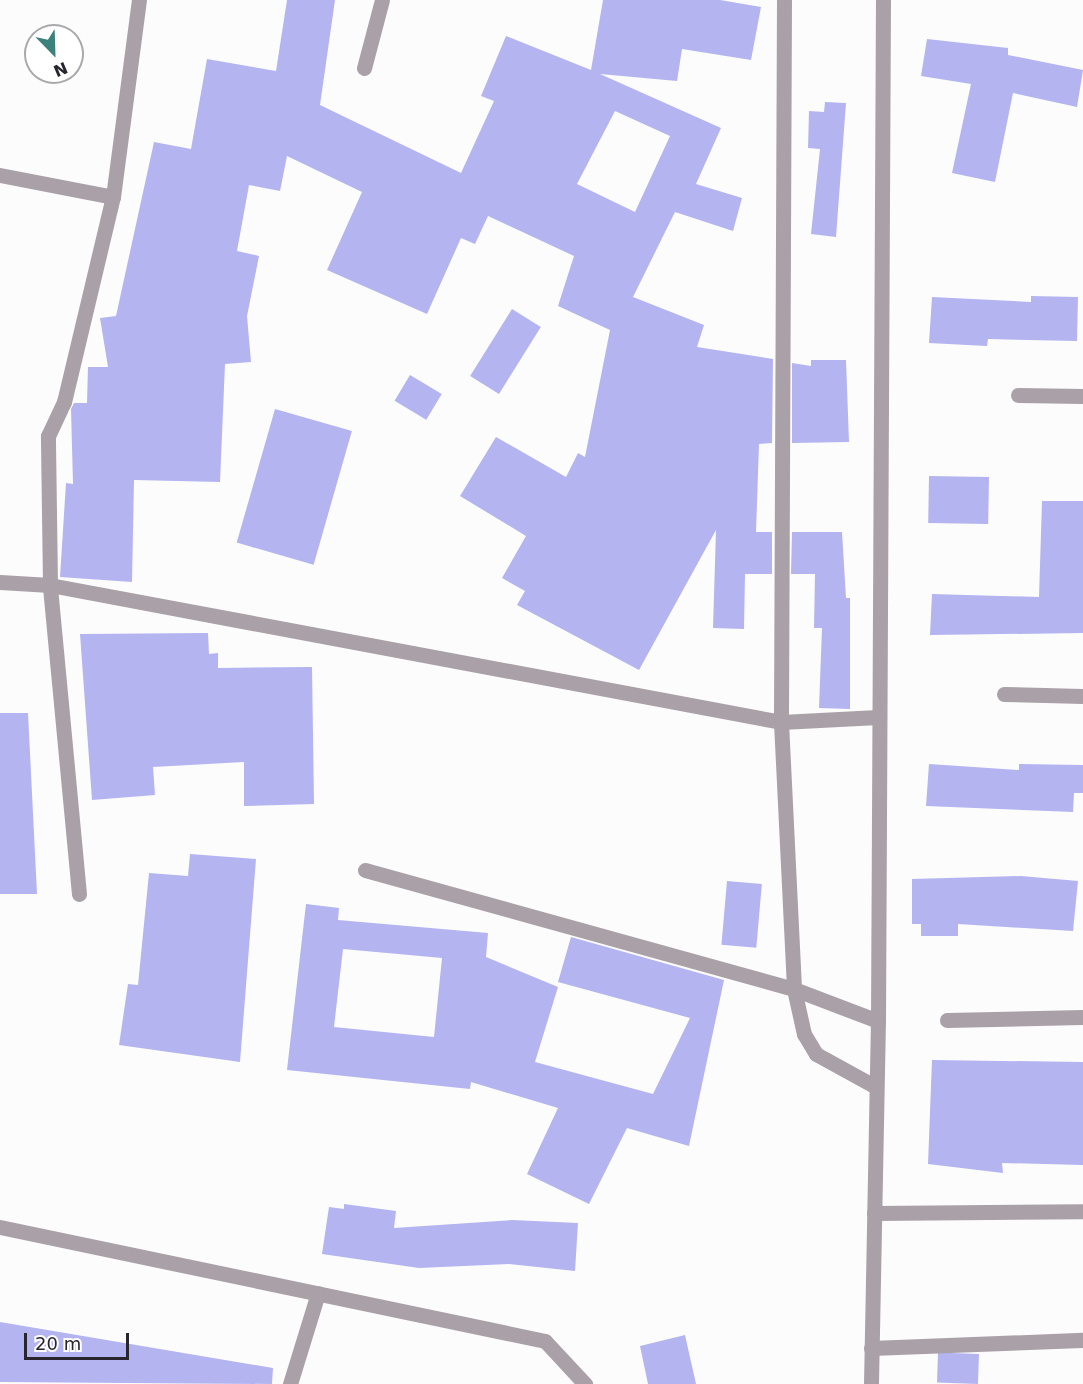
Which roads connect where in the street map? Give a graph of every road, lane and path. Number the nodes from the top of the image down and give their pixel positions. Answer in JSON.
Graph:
{"nodes":[{"id":1,"x":140,"y":0,"type":"edge"},
{"id":2,"x":382,"y":0,"type":"edge"},
{"id":3,"x":784,"y":0,"type":"edge"},
{"id":4,"x":883,"y":0,"type":"edge"},
{"id":5,"x":364,"y":68,"type":"dead end"},
{"id":6,"x":0,"y":175,"type":"edge"},
{"id":7,"x":113,"y":197,"type":"junction"},
{"id":8,"x":1018,"y":395,"type":"dead end"},
{"id":9,"x":1083,"y":396,"type":"edge"},
{"id":10,"x":0,"y":582,"type":"edge"},
{"id":11,"x":50,"y":585,"type":"junction"},
{"id":12,"x":1004,"y":694,"type":"dead end"},
{"id":13,"x":1083,"y":696,"type":"edge"},
{"id":14,"x":878,"y":717,"type":"junction"},
{"id":15,"x":781,"y":722,"type":"junction"},
{"id":16,"x":365,"y":870,"type":"dead end"},
{"id":17,"x":79,"y":894,"type":"dead end"},
{"id":18,"x":794,"y":989,"type":"junction"},
{"id":19,"x":1083,"y":1017,"type":"edge"},
{"id":20,"x":947,"y":1020,"type":"dead end"},
{"id":21,"x":878,"y":1021,"type":"junction"},
{"id":22,"x":876,"y":1087,"type":"junction"},
{"id":23,"x":1083,"y":1211,"type":"edge"},
{"id":24,"x":874,"y":1213,"type":"junction"},
{"id":25,"x":0,"y":1227,"type":"edge"},
{"id":26,"x":318,"y":1293,"type":"junction"},
{"id":27,"x":1083,"y":1340,"type":"edge"},
{"id":28,"x":871,"y":1348,"type":"junction"},
{"id":29,"x":290,"y":1384,"type":"edge"},
{"id":30,"x":585,"y":1384,"type":"edge"},
{"id":31,"x":871,"y":1384,"type":"edge"}],
"edges":[{"from":1,"to":7,"type":"street"},
{"from":2,"to":5,"type":"street"},
{"from":3,"to":15,"type":"street"},
{"from":4,"to":14,"type":"street"},
{"from":6,"to":7,"type":"street"},
{"from":7,"to":11,"type":"street"},
{"from":8,"to":9,"type":"street"},
{"from":10,"to":11,"type":"street"},
{"from":11,"to":15,"type":"street"},
{"from":11,"to":17,"type":"street"},
{"from":12,"to":13,"type":"street"},
{"from":14,"to":15,"type":"street"},
{"from":14,"to":21,"type":"street"},
{"from":15,"to":18,"type":"street"},
{"from":16,"to":18,"type":"street"},
{"from":18,"to":21,"type":"street"},
{"from":18,"to":22,"type":"street"},
{"from":19,"to":20,"type":"street"},
{"from":21,"to":22,"type":"street"},
{"from":22,"to":24,"type":"street"},
{"from":23,"to":24,"type":"street"},
{"from":24,"to":28,"type":"street"},
{"from":25,"to":26,"type":"street"},
{"from":26,"to":29,"type":"street"},
{"from":26,"to":30,"type":"street"},
{"from":27,"to":28,"type":"street"},
{"from":28,"to":31,"type":"street"}]}
